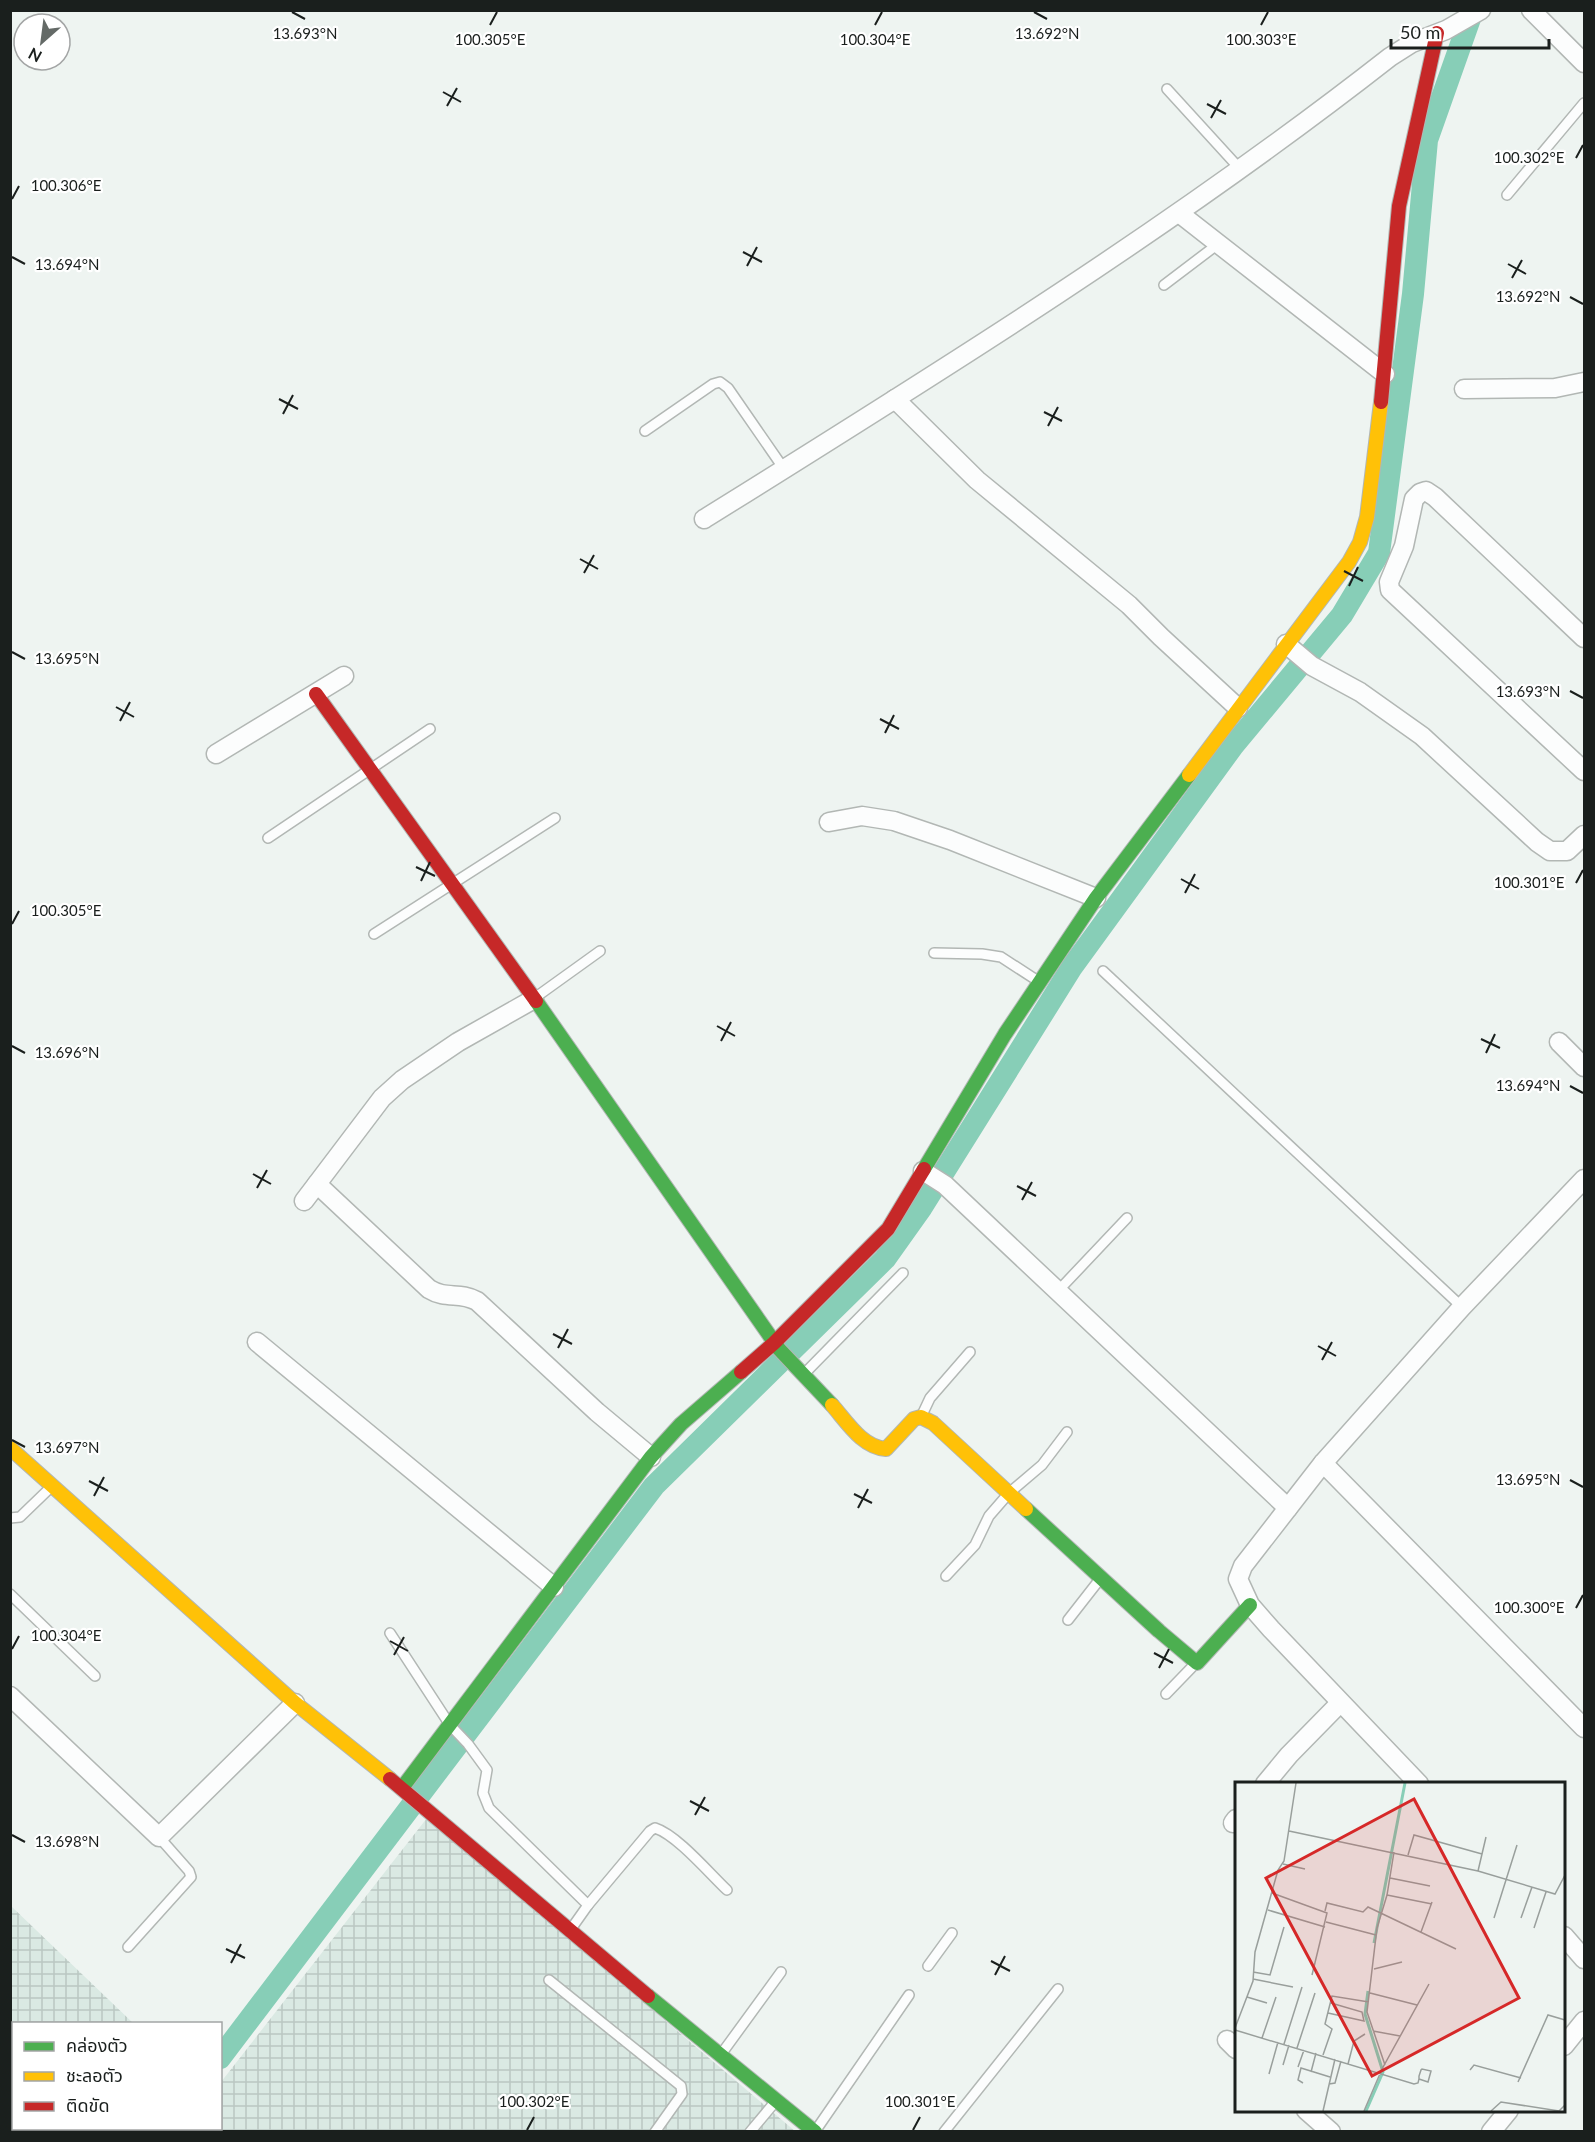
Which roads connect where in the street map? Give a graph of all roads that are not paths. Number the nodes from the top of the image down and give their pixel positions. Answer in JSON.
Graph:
{"nodes":[{"id":1,"x":1531,"y":10,"type":"edge"},
{"id":2,"x":1480,"y":12,"type":"edge"},
{"id":3,"x":1442,"y":32,"type":"junction"},
{"id":4,"x":1584,"y":63,"type":"edge"},
{"id":5,"x":1167,"y":89,"type":"dead end"},
{"id":6,"x":1584,"y":103,"type":"edge"},
{"id":7,"x":1240,"y":169,"type":"junction"},
{"id":8,"x":1508,"y":195,"type":"dead end"},
{"id":9,"x":1179,"y":213,"type":"junction"},
{"id":10,"x":1218,"y":244,"type":"junction"},
{"id":11,"x":1164,"y":285,"type":"dead end"},
{"id":12,"x":1385,"y":374,"type":"junction"},
{"id":13,"x":1584,"y":382,"type":"edge"},
{"id":14,"x":1464,"y":388,"type":"dead end"},
{"id":15,"x":895,"y":399,"type":"junction"},
{"id":16,"x":645,"y":431,"type":"dead end"},
{"id":17,"x":784,"y":469,"type":"junction"},
{"id":18,"x":704,"y":519,"type":"dead end"},
{"id":19,"x":1584,"y":638,"type":"edge"},
{"id":20,"x":1290,"y":647,"type":"junction"},
{"id":21,"x":344,"y":676,"type":"dead end"},
{"id":22,"x":316,"y":694,"type":"junction"},
{"id":23,"x":1238,"y":708,"type":"junction"},
{"id":24,"x":430,"y":729,"type":"dead end"},
{"id":25,"x":216,"y":754,"type":"dead end"},
{"id":26,"x":370,"y":769,"type":"junction"},
{"id":27,"x":1584,"y":771,"type":"edge"},
{"id":28,"x":555,"y":818,"type":"dead end"},
{"id":29,"x":829,"y":822,"type":"dead end"},
{"id":30,"x":1584,"y":835,"type":"edge"},
{"id":31,"x":268,"y":838,"type":"dead end"},
{"id":32,"x":451,"y":885,"type":"junction"},
{"id":33,"x":1096,"y":898,"type":"junction"},
{"id":34,"x":374,"y":934,"type":"dead end"},
{"id":35,"x":600,"y":951,"type":"dead end"},
{"id":36,"x":934,"y":953,"type":"dead end"},
{"id":37,"x":1103,"y":971,"type":"dead end"},
{"id":38,"x":1040,"y":982,"type":"junction"},
{"id":39,"x":534,"y":999,"type":"junction"},
{"id":40,"x":1559,"y":1042,"type":"dead end"},
{"id":41,"x":1584,"y":1067,"type":"edge"},
{"id":42,"x":933,"y":1177,"type":"junction"},
{"id":43,"x":1584,"y":1179,"type":"edge"},
{"id":44,"x":317,"y":1184,"type":"junction"},
{"id":45,"x":303,"y":1201,"type":"dead end"},
{"id":46,"x":1127,"y":1218,"type":"dead end"},
{"id":47,"x":903,"y":1273,"type":"dead end"},
{"id":48,"x":1058,"y":1291,"type":"junction"},
{"id":49,"x":1462,"y":1307,"type":"junction"},
{"id":50,"x":257,"y":1342,"type":"dead end"},
{"id":51,"x":776,"y":1346,"type":"junction"},
{"id":52,"x":970,"y":1352,"type":"dead end"},
{"id":53,"x":803,"y":1375,"type":"junction"},
{"id":54,"x":921,"y":1417,"type":"junction"},
{"id":55,"x":1067,"y":1432,"type":"dead end"},
{"id":56,"x":10,"y":1448,"type":"edge"},
{"id":57,"x":651,"y":1456,"type":"junction"},
{"id":58,"x":1323,"y":1463,"type":"junction"},
{"id":59,"x":52,"y":1485,"type":"junction"},
{"id":60,"x":1009,"y":1493,"type":"junction"},
{"id":61,"x":1288,"y":1508,"type":"junction"},
{"id":62,"x":10,"y":1518,"type":"edge"},
{"id":63,"x":946,"y":1576,"type":"dead end"},
{"id":64,"x":1101,"y":1577,"type":"junction"},
{"id":65,"x":554,"y":1587,"type":"junction"},
{"id":66,"x":10,"y":1594,"type":"edge"},
{"id":67,"x":1250,"y":1605,"type":"junction"},
{"id":68,"x":1068,"y":1620,"type":"dead end"},
{"id":69,"x":390,"y":1633,"type":"dead end"},
{"id":70,"x":1197,"y":1663,"type":"junction"},
{"id":71,"x":95,"y":1676,"type":"dead end"},
{"id":72,"x":1166,"y":1694,"type":"dead end"},
{"id":73,"x":10,"y":1696,"type":"edge"},
{"id":74,"x":295,"y":1703,"type":"junction"},
{"id":75,"x":1340,"y":1703,"type":"junction"},
{"id":76,"x":1584,"y":1728,"type":"edge"},
{"id":77,"x":454,"y":1730,"type":"junction"},
{"id":78,"x":1267,"y":1782,"type":"edge"},
{"id":79,"x":1417,"y":1782,"type":"edge"},
{"id":80,"x":406,"y":1791,"type":"junction"},
{"id":81,"x":159,"y":1837,"type":"junction"},
{"id":82,"x":726,"y":1890,"type":"dead end"},
{"id":83,"x":588,"y":1905,"type":"junction"},
{"id":84,"x":570,"y":1931,"type":"junction"},
{"id":85,"x":952,"y":1933,"type":"dead end"},
{"id":86,"x":1565,"y":1938,"type":"edge"},
{"id":87,"x":128,"y":1947,"type":"dead end"},
{"id":88,"x":1584,"y":1959,"type":"edge"},
{"id":89,"x":928,"y":1966,"type":"dead end"},
{"id":90,"x":781,"y":1972,"type":"dead end"},
{"id":91,"x":549,"y":1980,"type":"dead end"},
{"id":92,"x":1058,"y":1989,"type":"dead end"},
{"id":93,"x":909,"y":1995,"type":"dead end"},
{"id":94,"x":1584,"y":2021,"type":"edge"},
{"id":95,"x":1565,"y":2044,"type":"edge"},
{"id":96,"x":721,"y":2055,"type":"junction"},
{"id":97,"x":776,"y":2100,"type":"junction"},
{"id":98,"x":1308,"y":2112,"type":"edge"},
{"id":99,"x":1507,"y":2112,"type":"edge"},
{"id":100,"x":656,"y":2132,"type":"edge"},
{"id":101,"x":750,"y":2132,"type":"edge"},
{"id":102,"x":815,"y":2132,"type":"edge"},
{"id":103,"x":944,"y":2132,"type":"edge"},
{"id":104,"x":1331,"y":2132,"type":"edge"},
{"id":105,"x":1491,"y":2132,"type":"edge"}],
"edges":[{"from":1,"to":4,"type":"street"},
{"from":2,"to":3,"type":"street"},
{"from":3,"to":7,"type":"street"},
{"from":3,"to":12,"type":"street"},
{"from":5,"to":7,"type":"lane"},
{"from":6,"to":8,"type":"lane"},
{"from":7,"to":9,"type":"street"},
{"from":9,"to":10,"type":"street"},
{"from":9,"to":15,"type":"street"},
{"from":10,"to":11,"type":"lane"},
{"from":10,"to":12,"type":"street"},
{"from":12,"to":20,"type":"street"},
{"from":13,"to":14,"type":"street"},
{"from":15,"to":17,"type":"street"},
{"from":15,"to":23,"type":"street"},
{"from":16,"to":17,"type":"lane"},
{"from":17,"to":18,"type":"street"},
{"from":19,"to":27,"type":"street"},
{"from":20,"to":23,"type":"street"},
{"from":20,"to":30,"type":"street"},
{"from":21,"to":22,"type":"street"},
{"from":22,"to":25,"type":"street"},
{"from":22,"to":26,"type":"street"},
{"from":23,"to":33,"type":"street"},
{"from":24,"to":26,"type":"lane"},
{"from":26,"to":31,"type":"lane"},
{"from":26,"to":32,"type":"street"},
{"from":28,"to":32,"type":"lane"},
{"from":29,"to":33,"type":"street"},
{"from":32,"to":34,"type":"lane"},
{"from":32,"to":39,"type":"street"},
{"from":33,"to":38,"type":"street"},
{"from":35,"to":39,"type":"lane"},
{"from":36,"to":38,"type":"lane"},
{"from":37,"to":49,"type":"lane"},
{"from":38,"to":42,"type":"street"},
{"from":39,"to":44,"type":"street"},
{"from":39,"to":51,"type":"street"},
{"from":40,"to":41,"type":"street"},
{"from":42,"to":48,"type":"street"},
{"from":42,"to":51,"type":"street"},
{"from":43,"to":49,"type":"street"},
{"from":44,"to":45,"type":"street"},
{"from":44,"to":57,"type":"street"},
{"from":46,"to":48,"type":"lane"},
{"from":47,"to":53,"type":"lane"},
{"from":48,"to":61,"type":"street"},
{"from":49,"to":58,"type":"street"},
{"from":50,"to":65,"type":"street"},
{"from":51,"to":53,"type":"street"},
{"from":51,"to":57,"type":"street"},
{"from":52,"to":54,"type":"lane"},
{"from":53,"to":54,"type":"street"},
{"from":54,"to":60,"type":"street"},
{"from":55,"to":60,"type":"lane"},
{"from":56,"to":59,"type":"street"},
{"from":57,"to":65,"type":"street"},
{"from":58,"to":61,"type":"street"},
{"from":58,"to":76,"type":"street"},
{"from":59,"to":62,"type":"lane"},
{"from":59,"to":74,"type":"street"},
{"from":60,"to":63,"type":"lane"},
{"from":60,"to":64,"type":"street"},
{"from":61,"to":67,"type":"street"},
{"from":64,"to":68,"type":"lane"},
{"from":64,"to":70,"type":"street"},
{"from":65,"to":77,"type":"street"},
{"from":66,"to":71,"type":"lane"},
{"from":67,"to":70,"type":"street"},
{"from":67,"to":75,"type":"street"},
{"from":69,"to":77,"type":"lane"},
{"from":70,"to":72,"type":"lane"},
{"from":73,"to":81,"type":"street"},
{"from":74,"to":80,"type":"street"},
{"from":74,"to":81,"type":"street"},
{"from":75,"to":78,"type":"street"},
{"from":75,"to":79,"type":"street"},
{"from":77,"to":80,"type":"street"},
{"from":77,"to":83,"type":"lane"},
{"from":80,"to":84,"type":"street"},
{"from":81,"to":87,"type":"lane"},
{"from":82,"to":83,"type":"lane"},
{"from":83,"to":84,"type":"lane"},
{"from":84,"to":96,"type":"street"},
{"from":85,"to":89,"type":"lane"},
{"from":86,"to":88,"type":"street"},
{"from":90,"to":96,"type":"lane"},
{"from":91,"to":100,"type":"lane"},
{"from":92,"to":103,"type":"lane"},
{"from":93,"to":102,"type":"lane"},
{"from":94,"to":95,"type":"street"},
{"from":96,"to":97,"type":"street"},
{"from":97,"to":101,"type":"lane"},
{"from":97,"to":102,"type":"street"},
{"from":98,"to":104,"type":"street"},
{"from":99,"to":105,"type":"street"}]}
